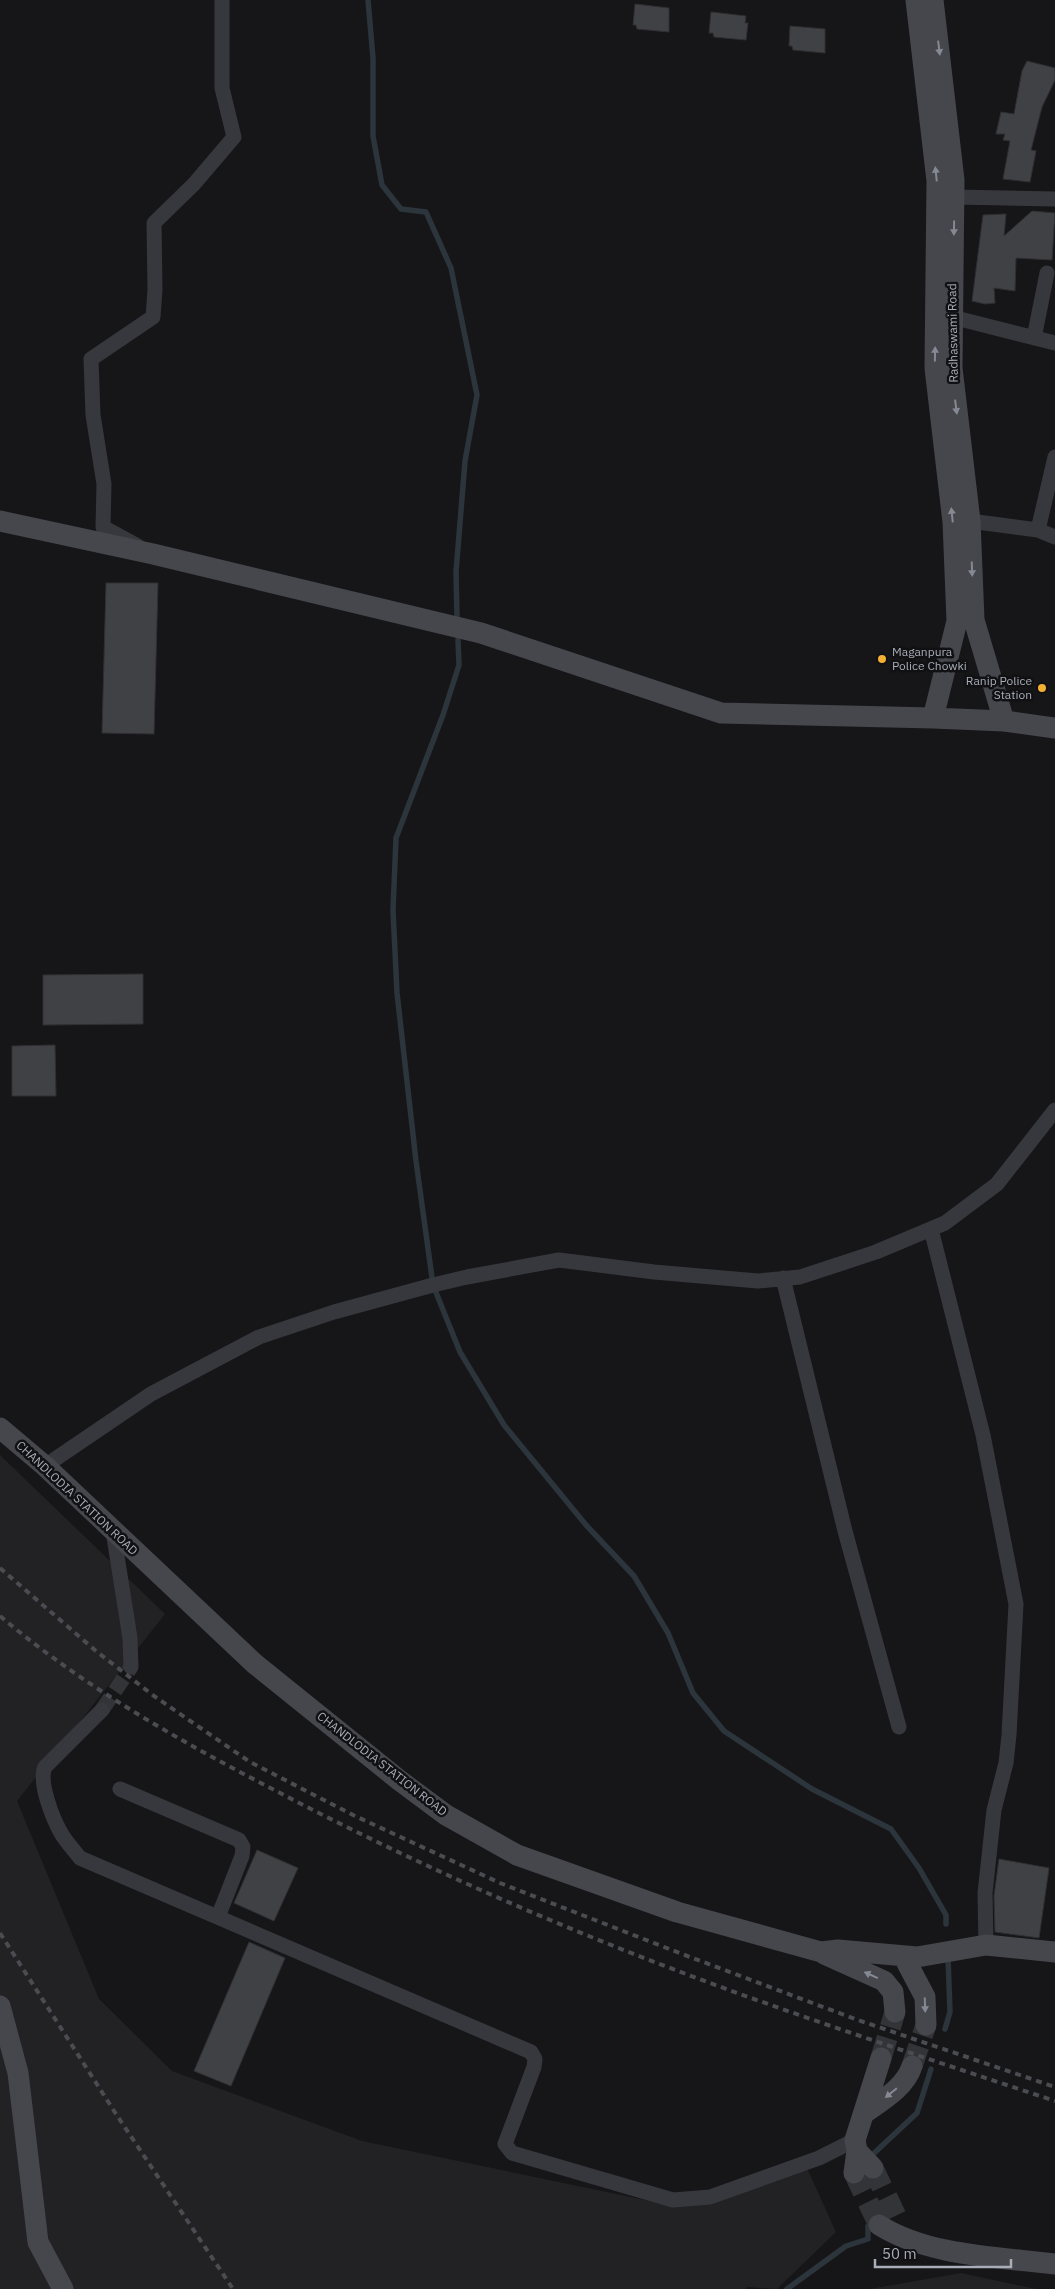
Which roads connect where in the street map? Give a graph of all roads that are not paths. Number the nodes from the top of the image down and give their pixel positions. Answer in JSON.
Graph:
{"nodes":[{"id":1,"x":222,"y":0,"type":"edge"},
{"id":2,"x":916,"y":0,"type":"edge"},
{"id":3,"x":933,"y":0,"type":"edge"},
{"id":4,"x":954,"y":197,"type":"junction"},
{"id":5,"x":1055,"y":199,"type":"edge"},
{"id":6,"x":1047,"y":273,"type":"dead end"},
{"id":7,"x":952,"y":317,"type":"junction"},
{"id":8,"x":1034,"y":338,"type":"junction"},
{"id":9,"x":1055,"y":343,"type":"edge"},
{"id":10,"x":1055,"y":457,"type":"edge"},
{"id":11,"x":0,"y":521,"type":"edge"},
{"id":12,"x":970,"y":521,"type":"junction"},
{"id":13,"x":1038,"y":530,"type":"junction"},
{"id":14,"x":1055,"y":536,"type":"edge"},
{"id":15,"x":153,"y":554,"type":"junction"},
{"id":16,"x":933,"y":718,"type":"junction"},
{"id":17,"x":1004,"y":721,"type":"junction"},
{"id":18,"x":1055,"y":728,"type":"edge"},
{"id":19,"x":1055,"y":1110,"type":"edge"},
{"id":20,"x":931,"y":1229,"type":"junction"},
{"id":21,"x":783,"y":1278,"type":"junction"},
{"id":22,"x":0,"y":1428,"type":"edge"},
{"id":23,"x":45,"y":1466,"type":"junction"},
{"id":24,"x":113,"y":1531,"type":"junction"},
{"id":25,"x":131,"y":1667,"type":"tunnel mouth"},
{"id":26,"x":102,"y":1710,"type":"tunnel mouth"},
{"id":27,"x":899,"y":1727,"type":"dead end"},
{"id":28,"x":120,"y":1789,"type":"dead end"},
{"id":29,"x":218,"y":1917,"type":"junction"},
{"id":30,"x":986,"y":1945,"type":"junction"},
{"id":31,"x":821,"y":1952,"type":"junction"},
{"id":32,"x":1055,"y":1952,"type":"edge"},
{"id":33,"x":906,"y":1956,"type":"junction"},
{"id":34,"x":0,"y":2006,"type":"edge"},
{"id":35,"x":895,"y":2012,"type":"tunnel mouth"},
{"id":36,"x":926,"y":2025,"type":"tunnel mouth"},
{"id":37,"x":881,"y":2058,"type":"tunnel mouth"},
{"id":38,"x":912,"y":2066,"type":"tunnel mouth"},
{"id":39,"x":864,"y":2114,"type":"junction"},
{"id":40,"x":856,"y":2146,"type":"junction"},
{"id":41,"x":864,"y":2171,"type":"tunnel mouth"},
{"id":42,"x":890,"y":2226,"type":"tunnel mouth"},
{"id":43,"x":1055,"y":2264,"type":"edge"},
{"id":44,"x":63,"y":2289,"type":"edge"}],
"edges":[{"from":1,"to":15,"type":"street"},
{"from":16,"to":2,"type":"street","name":"Radhaswami Road","one_way":true},
{"from":3,"to":4,"type":"street","name":"Radhaswami Road","one_way":true},
{"from":4,"to":5,"type":"street"},
{"from":4,"to":7,"type":"street","name":"Radhaswami Road","one_way":true},
{"from":6,"to":8,"type":"street"},
{"from":7,"to":8,"type":"street"},
{"from":7,"to":12,"type":"street","name":"Radhaswami Road","one_way":true},
{"from":8,"to":9,"type":"street"},
{"from":10,"to":13,"type":"street"},
{"from":11,"to":15,"type":"street"},
{"from":12,"to":13,"type":"street"},
{"from":12,"to":17,"type":"street","name":"Radhaswami Road","one_way":true},
{"from":13,"to":14,"type":"street"},
{"from":15,"to":16,"type":"street"},
{"from":16,"to":17,"type":"street"},
{"from":17,"to":18,"type":"street"},
{"from":19,"to":20,"type":"street"},
{"from":20,"to":21,"type":"street"},
{"from":20,"to":30,"type":"street"},
{"from":21,"to":23,"type":"street"},
{"from":21,"to":27,"type":"street"},
{"from":22,"to":23,"type":"street","name":"CHANDLODIA STATION ROAD"},
{"from":23,"to":24,"type":"street","name":"CHANDLODIA STATION ROAD"},
{"from":24,"to":25,"type":"street"},
{"from":24,"to":31,"type":"street","name":"CHANDLODIA STATION ROAD"},
{"from":26,"to":29,"type":"street"},
{"from":28,"to":29,"type":"street"},
{"from":29,"to":40,"type":"street"},
{"from":30,"to":32,"type":"street","name":"CHANDLODIA STATION ROAD"},
{"from":30,"to":33,"type":"street","name":"CHANDLODIA STATION ROAD"},
{"from":31,"to":33,"type":"street","name":"CHANDLODIA STATION ROAD"},
{"from":35,"to":31,"type":"street","one_way":true},
{"from":33,"to":36,"type":"street","one_way":true},
{"from":34,"to":44,"type":"street"},
{"from":37,"to":39,"type":"street"},
{"from":38,"to":39,"type":"street","one_way":true},
{"from":39,"to":40,"type":"street"},
{"from":40,"to":41,"type":"street"},
{"from":42,"to":43,"type":"street"}]}
